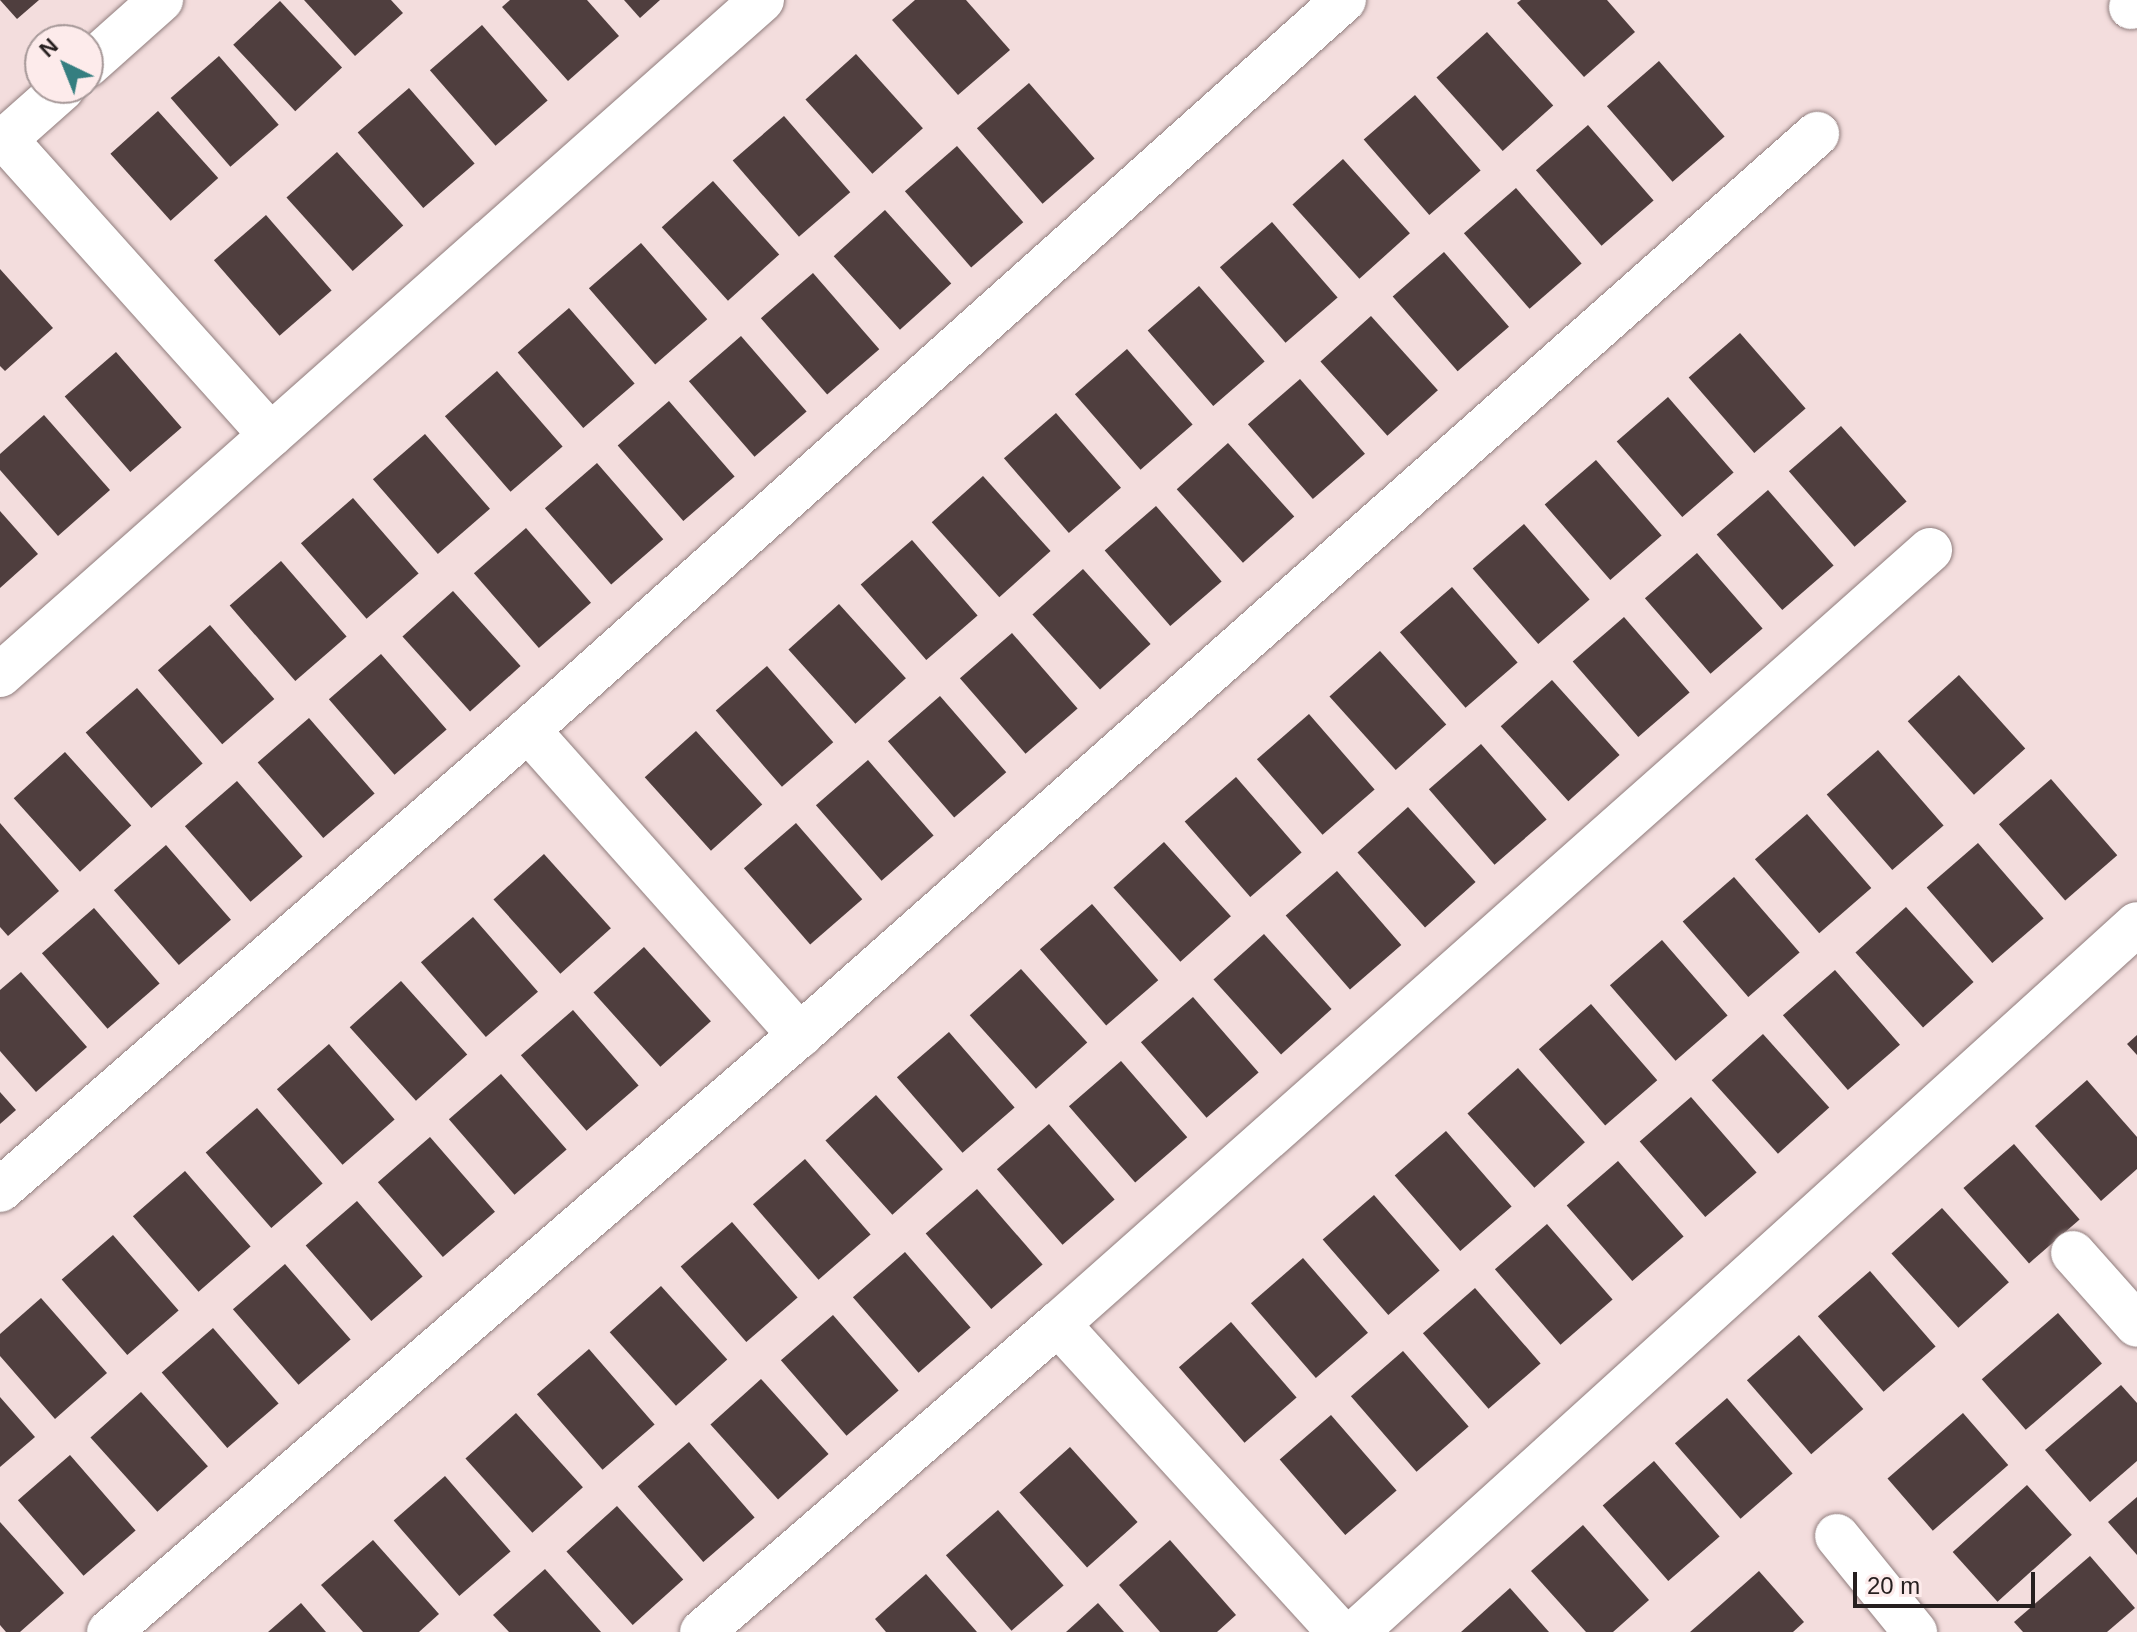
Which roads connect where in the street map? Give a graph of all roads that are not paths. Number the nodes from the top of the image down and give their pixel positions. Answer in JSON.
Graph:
{"nodes":[{"id":1,"x":161,"y":0,"type":"edge"},
{"id":2,"x":762,"y":0,"type":"edge"},
{"id":3,"x":1344,"y":0,"type":"edge"},
{"id":4,"x":104,"y":51,"type":"edge"},
{"id":5,"x":45,"y":104,"type":"edge"},
{"id":6,"x":1817,"y":134,"type":"dead end"},
{"id":7,"x":3,"y":141,"type":"edge"},
{"id":8,"x":271,"y":435,"type":"junction"},
{"id":9,"x":1930,"y":550,"type":"dead end"},
{"id":10,"x":0,"y":675,"type":"edge"},
{"id":11,"x":528,"y":730,"type":"junction"},
{"id":12,"x":2137,"y":924,"type":"edge"},
{"id":13,"x":800,"y":1035,"type":"junction"},
{"id":14,"x":0,"y":1190,"type":"edge"},
{"id":15,"x":2073,"y":1253,"type":"dead end"},
{"id":16,"x":1058,"y":1324,"type":"junction"},
{"id":17,"x":2137,"y":1325,"type":"edge"},
{"id":18,"x":1837,"y":1536,"type":"dead end"},
{"id":19,"x":109,"y":1632,"type":"edge"},
{"id":20,"x":702,"y":1632,"type":"edge"},
{"id":21,"x":1339,"y":1632,"type":"edge"},
{"id":22,"x":1356,"y":1632,"type":"edge"},
{"id":23,"x":1915,"y":1632,"type":"edge"}],
"edges":[{"from":1,"to":4,"type":"street"},
{"from":2,"to":8,"type":"street"},
{"from":3,"to":11,"type":"street"},
{"from":5,"to":7,"type":"street"},
{"from":6,"to":13,"type":"street"},
{"from":7,"to":8,"type":"street"},
{"from":8,"to":10,"type":"street"},
{"from":9,"to":16,"type":"street"},
{"from":11,"to":13,"type":"street"},
{"from":11,"to":14,"type":"street"},
{"from":12,"to":22,"type":"street"},
{"from":13,"to":19,"type":"street"},
{"from":15,"to":17,"type":"street"},
{"from":16,"to":20,"type":"street"},
{"from":16,"to":21,"type":"street"},
{"from":18,"to":23,"type":"street"}]}
